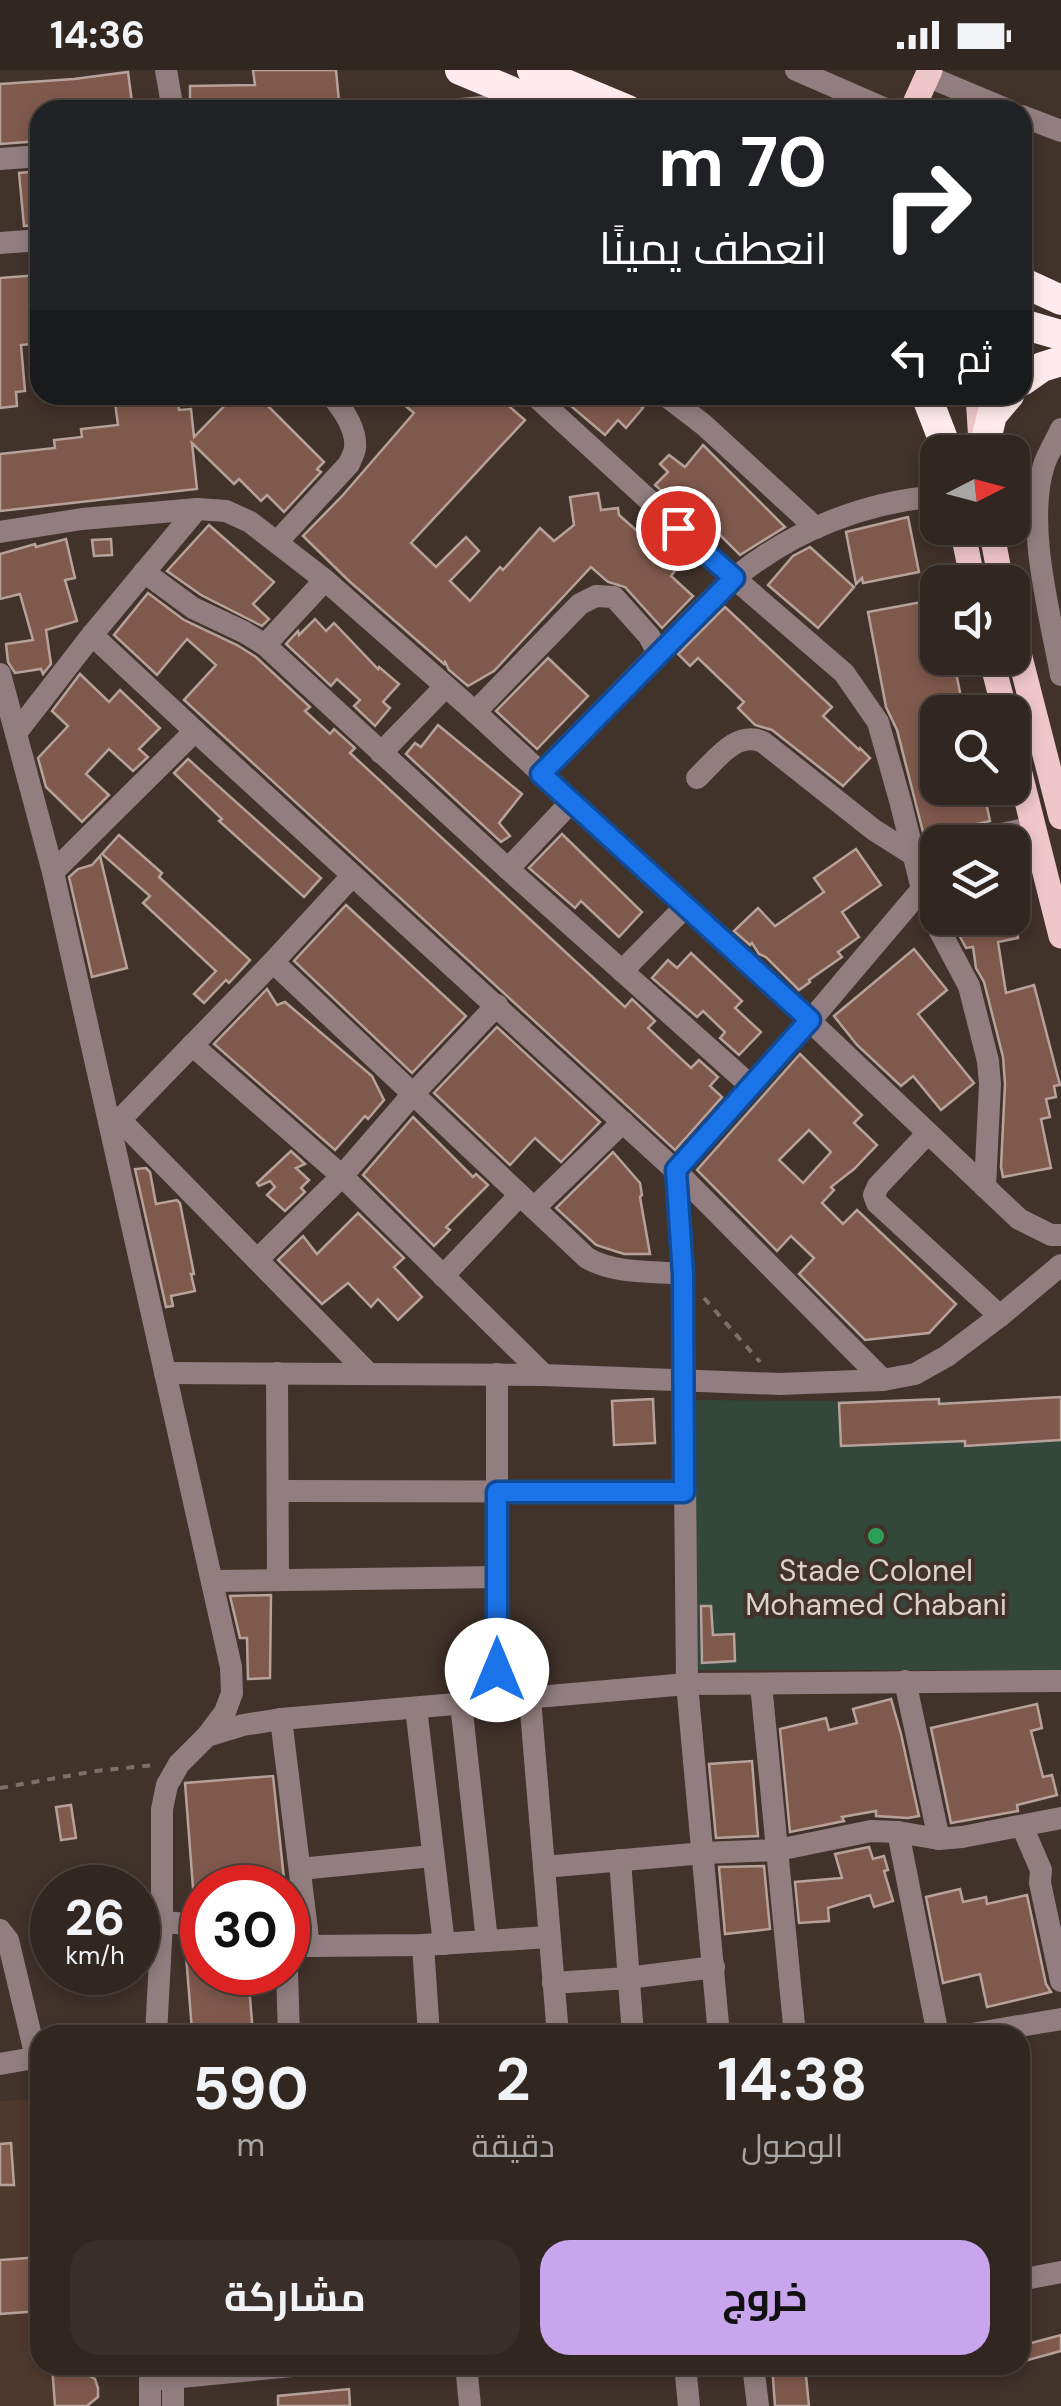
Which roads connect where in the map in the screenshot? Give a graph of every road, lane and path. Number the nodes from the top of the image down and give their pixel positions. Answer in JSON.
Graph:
{"nodes":[{"id":1,"x":166,"y":70,"type":"edge"},
{"id":2,"x":460,"y":70,"type":"edge"},
{"id":3,"x":532,"y":70,"type":"edge"},
{"id":4,"x":796,"y":70,"type":"edge"},
{"id":5,"x":928,"y":73,"type":"edge"},
{"id":6,"x":170,"y":100,"type":"edge"},
{"id":7,"x":530,"y":100,"type":"edge"},
{"id":8,"x":604,"y":100,"type":"edge"},
{"id":9,"x":865,"y":100,"type":"edge"},
{"id":10,"x":916,"y":100,"type":"edge"},
{"id":11,"x":986,"y":100,"type":"edge"},
{"id":12,"x":1032,"y":119,"type":"edge"},
{"id":13,"x":1061,"y":130,"type":"edge"},
{"id":14,"x":30,"y":157,"type":"edge"},
{"id":15,"x":0,"y":159,"type":"edge"},
{"id":16,"x":0,"y":233,"type":"edge"},
{"id":17,"x":30,"y":241,"type":"edge"},
{"id":18,"x":0,"y":243,"type":"edge"},
{"id":19,"x":1032,"y":287,"type":"edge"},
{"id":20,"x":1061,"y":300,"type":"edge"},
{"id":21,"x":1032,"y":327,"type":"edge"},
{"id":22,"x":1061,"y":335,"type":"edge"},
{"id":23,"x":1061,"y":362,"type":"edge"},
{"id":24,"x":1032,"y":374,"type":"edge"},
{"id":25,"x":339,"y":405,"type":"edge"},
{"id":26,"x":545,"y":405,"type":"edge"},
{"id":27,"x":678,"y":405,"type":"edge"},
{"id":28,"x":930,"y":405,"type":"edge"},
{"id":29,"x":943,"y":405,"type":"edge"},
{"id":30,"x":979,"y":405,"type":"edge"},
{"id":31,"x":1000,"y":405,"type":"edge"},
{"id":32,"x":1061,"y":429,"type":"edge"},
{"id":33,"x":942,"y":435,"type":"edge"},
{"id":34,"x":947,"y":435,"type":"edge"},
{"id":35,"x":981,"y":435,"type":"edge"},
{"id":36,"x":987,"y":435,"type":"edge"},
{"id":37,"x":920,"y":497,"type":"edge"},
{"id":38,"x":198,"y":508,"type":"junction"},
{"id":39,"x":816,"y":528,"type":"junction"},
{"id":40,"x":0,"y":532,"type":"edge"},
{"id":41,"x":277,"y":542,"type":"junction"},
{"id":42,"x":1050,"y":557,"type":"edge"},
{"id":43,"x":144,"y":572,"type":"junction"},
{"id":44,"x":734,"y":578,"type":"junction"},
{"id":45,"x":325,"y":580,"type":"junction"},
{"id":46,"x":92,"y":635,"type":"junction"},
{"id":47,"x":265,"y":645,"type":"junction"},
{"id":48,"x":658,"y":653,"type":"junction"},
{"id":49,"x":0,"y":674,"type":"edge"},
{"id":50,"x":1025,"y":675,"type":"edge"},
{"id":51,"x":1061,"y":675,"type":"edge"},
{"id":52,"x":445,"y":686,"type":"junction"},
{"id":53,"x":474,"y":712,"type":"junction"},
{"id":54,"x":194,"y":731,"type":"junction"},
{"id":55,"x":16,"y":733,"type":"junction"},
{"id":56,"x":381,"y":753,"type":"junction"},
{"id":57,"x":541,"y":774,"type":"junction"},
{"id":58,"x":697,"y":778,"type":"dead end"},
{"id":59,"x":572,"y":802,"type":"junction"},
{"id":60,"x":1028,"y":805,"type":"edge"},
{"id":61,"x":1061,"y":817,"type":"edge"},
{"id":62,"x":1034,"y":827,"type":"junction"},
{"id":63,"x":1030,"y":828,"type":"edge"},
{"id":64,"x":920,"y":852,"type":"edge"},
{"id":65,"x":912,"y":854,"type":"junction"},
{"id":66,"x":508,"y":869,"type":"junction"},
{"id":67,"x":52,"y":872,"type":"junction"},
{"id":68,"x":352,"y":876,"type":"junction"},
{"id":69,"x":920,"y":882,"type":"edge"},
{"id":70,"x":920,"y":891,"type":"edge"},
{"id":71,"x":686,"y":906,"type":"junction"},
{"id":72,"x":943,"y":935,"type":"edge"},
{"id":73,"x":1061,"y":936,"type":"edge"},
{"id":74,"x":273,"y":962,"type":"junction"},
{"id":75,"x":622,"y":971,"type":"junction"},
{"id":76,"x":496,"y":1006,"type":"junction"},
{"id":77,"x":810,"y":1020,"type":"junction"},
{"id":78,"x":192,"y":1045,"type":"junction"},
{"id":79,"x":751,"y":1086,"type":"junction"},
{"id":80,"x":414,"y":1094,"type":"junction"},
{"id":81,"x":623,"y":1122,"type":"junction"},
{"id":82,"x":116,"y":1124,"type":"junction"},
{"id":83,"x":928,"y":1133,"type":"junction"},
{"id":84,"x":676,"y":1170,"type":"junction"},
{"id":85,"x":342,"y":1176,"type":"junction"},
{"id":86,"x":985,"y":1188,"type":"junction"},
{"id":87,"x":527,"y":1202,"type":"junction"},
{"id":88,"x":1061,"y":1235,"type":"edge"},
{"id":89,"x":257,"y":1260,"type":"junction"},
{"id":90,"x":1061,"y":1264,"type":"edge"},
{"id":91,"x":683,"y":1274,"type":"junction"},
{"id":92,"x":443,"y":1276,"type":"junction"},
{"id":93,"x":1000,"y":1316,"type":"junction"},
{"id":94,"x":165,"y":1373,"type":"junction"},
{"id":95,"x":277,"y":1373,"type":"junction"},
{"id":96,"x":369,"y":1374,"type":"junction"},
{"id":97,"x":497,"y":1374,"type":"junction"},
{"id":98,"x":544,"y":1375,"type":"junction"},
{"id":99,"x":683,"y":1380,"type":"junction"},
{"id":100,"x":883,"y":1380,"type":"junction"},
{"id":101,"x":780,"y":1384,"type":"junction"},
{"id":102,"x":278,"y":1491,"type":"junction"},
{"id":103,"x":497,"y":1492,"type":"junction"},
{"id":104,"x":684,"y":1492,"type":"junction"},
{"id":105,"x":497,"y":1578,"type":"junction"},
{"id":106,"x":278,"y":1580,"type":"junction"},
{"id":107,"x":212,"y":1581,"type":"junction"},
{"id":108,"x":905,"y":1681,"type":"junction"},
{"id":109,"x":687,"y":1684,"type":"junction"},
{"id":110,"x":760,"y":1684,"type":"junction"},
{"id":111,"x":1060,"y":1688,"type":"edge"},
{"id":112,"x":530,"y":1698,"type":"junction"},
{"id":113,"x":497,"y":1701,"type":"junction"},
{"id":114,"x":461,"y":1703,"type":"junction"},
{"id":115,"x":416,"y":1708,"type":"junction"},
{"id":116,"x":282,"y":1719,"type":"junction"},
{"id":117,"x":207,"y":1736,"type":"junction"},
{"id":118,"x":180,"y":1764,"type":"junction"},
{"id":119,"x":0,"y":1788,"type":"edge"},
{"id":120,"x":1061,"y":1818,"type":"edge"},
{"id":121,"x":1022,"y":1826,"type":"junction"},
{"id":122,"x":898,"y":1832,"type":"junction"},
{"id":123,"x":939,"y":1839,"type":"junction"},
{"id":124,"x":778,"y":1850,"type":"junction"},
{"id":125,"x":704,"y":1852,"type":"junction"},
{"id":126,"x":432,"y":1856,"type":"junction"},
{"id":127,"x":620,"y":1860,"type":"junction"},
{"id":128,"x":300,"y":1865,"type":"edge"},
{"id":129,"x":544,"y":1867,"type":"junction"},
{"id":130,"x":310,"y":1868,"type":"edge"},
{"id":131,"x":162,"y":1922,"type":"junction"},
{"id":132,"x":180,"y":1923,"type":"edge"},
{"id":133,"x":0,"y":1930,"type":"edge"},
{"id":134,"x":550,"y":1937,"type":"junction"},
{"id":135,"x":487,"y":1941,"type":"junction"},
{"id":136,"x":310,"y":1943,"type":"edge"},
{"id":137,"x":433,"y":1944,"type":"junction"},
{"id":138,"x":714,"y":1967,"type":"junction"},
{"id":139,"x":628,"y":1978,"type":"junction"},
{"id":140,"x":1061,"y":1980,"type":"edge"},
{"id":141,"x":553,"y":1983,"type":"junction"},
{"id":142,"x":287,"y":1995,"type":"edge"},
{"id":143,"x":1061,"y":2019,"type":"edge"},
{"id":144,"x":154,"y":2025,"type":"edge"},
{"id":145,"x":289,"y":2025,"type":"edge"},
{"id":146,"x":429,"y":2025,"type":"edge"},
{"id":147,"x":557,"y":2025,"type":"edge"},
{"id":148,"x":632,"y":2025,"type":"edge"},
{"id":149,"x":719,"y":2025,"type":"edge"},
{"id":150,"x":794,"y":2025,"type":"edge"},
{"id":151,"x":936,"y":2025,"type":"edge"},
{"id":152,"x":1025,"y":2025,"type":"edge"},
{"id":153,"x":30,"y":2026,"type":"edge"},
{"id":154,"x":30,"y":2058,"type":"edge"},
{"id":155,"x":0,"y":2064,"type":"edge"},
{"id":156,"x":1061,"y":2272,"type":"edge"},
{"id":157,"x":1030,"y":2278,"type":"edge"},
{"id":158,"x":161,"y":2375,"type":"edge"},
{"id":159,"x":163,"y":2375,"type":"edge"},
{"id":160,"x":467,"y":2375,"type":"edge"},
{"id":161,"x":687,"y":2375,"type":"edge"},
{"id":162,"x":754,"y":2375,"type":"edge"},
{"id":163,"x":150,"y":2406,"type":"edge"},
{"id":164,"x":173,"y":2406,"type":"edge"},
{"id":165,"x":470,"y":2406,"type":"edge"},
{"id":166,"x":689,"y":2406,"type":"edge"},
{"id":167,"x":758,"y":2406,"type":"edge"}],
"edges":[{"from":1,"to":6,"type":"street"},
{"from":2,"to":7,"type":"highway"},
{"from":3,"to":8,"type":"highway"},
{"from":4,"to":9,"type":"street"},
{"from":5,"to":10,"type":"main road"},
{"from":5,"to":11,"type":"street"},
{"from":12,"to":13,"type":"street"},
{"from":14,"to":15,"type":"street"},
{"from":16,"to":18,"type":"street"},
{"from":17,"to":18,"type":"street"},
{"from":19,"to":20,"type":"highway"},
{"from":21,"to":22,"type":"highway"},
{"from":23,"to":24,"type":"highway"},
{"from":25,"to":41,"type":"street"},
{"from":26,"to":44,"type":"street"},
{"from":27,"to":39,"type":"street"},
{"from":28,"to":33,"type":"highway"},
{"from":29,"to":34,"type":"main road"},
{"from":30,"to":35,"type":"main road"},
{"from":31,"to":36,"type":"highway"},
{"from":32,"to":42,"type":"street"},
{"from":37,"to":39,"type":"street"},
{"from":38,"to":40,"type":"street"},
{"from":38,"to":41,"type":"street"},
{"from":38,"to":43,"type":"street"},
{"from":39,"to":44,"type":"street"},
{"from":41,"to":45,"type":"street"},
{"from":42,"to":51,"type":"street"},
{"from":43,"to":46,"type":"street"},
{"from":43,"to":47,"type":"street"},
{"from":44,"to":48,"type":"street"},
{"from":44,"to":65,"type":"street"},
{"from":45,"to":47,"type":"street"},
{"from":45,"to":52,"type":"street"},
{"from":46,"to":54,"type":"street"},
{"from":46,"to":55,"type":"street"},
{"from":47,"to":56,"type":"street"},
{"from":48,"to":53,"type":"street"},
{"from":48,"to":57,"type":"street"},
{"from":49,"to":55,"type":"street"},
{"from":50,"to":61,"type":"main road"},
{"from":52,"to":53,"type":"street"},
{"from":52,"to":56,"type":"street"},
{"from":53,"to":57,"type":"street"},
{"from":54,"to":67,"type":"street"},
{"from":54,"to":68,"type":"street"},
{"from":55,"to":67,"type":"street"},
{"from":56,"to":66,"type":"street"},
{"from":57,"to":59,"type":"street"},
{"from":58,"to":65,"type":"street"},
{"from":59,"to":66,"type":"street"},
{"from":59,"to":71,"type":"street"},
{"from":60,"to":62,"type":"main road"},
{"from":62,"to":63,"type":"street"},
{"from":62,"to":73,"type":"main road"},
{"from":64,"to":65,"type":"street"},
{"from":65,"to":69,"type":"street"},
{"from":66,"to":75,"type":"street"},
{"from":67,"to":82,"type":"street"},
{"from":68,"to":74,"type":"street"},
{"from":68,"to":76,"type":"street"},
{"from":70,"to":77,"type":"street"},
{"from":71,"to":75,"type":"street"},
{"from":71,"to":77,"type":"street"},
{"from":72,"to":86,"type":"street"},
{"from":74,"to":78,"type":"street"},
{"from":74,"to":80,"type":"street"},
{"from":75,"to":79,"type":"street"},
{"from":76,"to":80,"type":"street"},
{"from":76,"to":81,"type":"street"},
{"from":77,"to":79,"type":"street"},
{"from":77,"to":83,"type":"street"},
{"from":78,"to":82,"type":"street"},
{"from":78,"to":85,"type":"street"},
{"from":79,"to":84,"type":"street"},
{"from":80,"to":85,"type":"street"},
{"from":80,"to":87,"type":"street"},
{"from":81,"to":84,"type":"street"},
{"from":81,"to":87,"type":"street"},
{"from":82,"to":89,"type":"street"},
{"from":82,"to":94,"type":"street"},
{"from":83,"to":86,"type":"street"},
{"from":83,"to":93,"type":"street"},
{"from":84,"to":91,"type":"street"},
{"from":84,"to":100,"type":"street"},
{"from":85,"to":89,"type":"street"},
{"from":85,"to":92,"type":"street"},
{"from":86,"to":88,"type":"street"},
{"from":87,"to":91,"type":"street"},
{"from":87,"to":92,"type":"street"},
{"from":89,"to":96,"type":"street"},
{"from":90,"to":93,"type":"street"},
{"from":91,"to":99,"type":"street"},
{"from":91,"to":101,"type":"path"},
{"from":92,"to":98,"type":"street"},
{"from":93,"to":100,"type":"street"},
{"from":94,"to":95,"type":"street"},
{"from":94,"to":107,"type":"street"},
{"from":95,"to":96,"type":"street"},
{"from":95,"to":102,"type":"street"},
{"from":96,"to":97,"type":"street"},
{"from":97,"to":98,"type":"street"},
{"from":97,"to":103,"type":"street"},
{"from":98,"to":99,"type":"street"},
{"from":99,"to":101,"type":"street"},
{"from":99,"to":104,"type":"street"},
{"from":100,"to":101,"type":"street"},
{"from":102,"to":103,"type":"street"},
{"from":102,"to":106,"type":"street"},
{"from":103,"to":104,"type":"street"},
{"from":103,"to":105,"type":"street"},
{"from":104,"to":109,"type":"street"},
{"from":105,"to":106,"type":"street"},
{"from":105,"to":113,"type":"street"},
{"from":106,"to":107,"type":"street"},
{"from":107,"to":117,"type":"street"},
{"from":108,"to":110,"type":"street"},
{"from":108,"to":111,"type":"street"},
{"from":108,"to":123,"type":"street"},
{"from":109,"to":110,"type":"street"},
{"from":109,"to":112,"type":"street"},
{"from":109,"to":125,"type":"street"},
{"from":110,"to":124,"type":"street"},
{"from":112,"to":113,"type":"street"},
{"from":112,"to":129,"type":"street"},
{"from":113,"to":114,"type":"street"},
{"from":114,"to":115,"type":"street"},
{"from":114,"to":135,"type":"street"},
{"from":115,"to":116,"type":"street"},
{"from":115,"to":126,"type":"street"},
{"from":116,"to":117,"type":"street"},
{"from":116,"to":128,"type":"street"},
{"from":117,"to":118,"type":"street"},
{"from":118,"to":119,"type":"path"},
{"from":118,"to":131,"type":"street"},
{"from":120,"to":121,"type":"street"},
{"from":121,"to":123,"type":"street"},
{"from":121,"to":140,"type":"street"},
{"from":122,"to":123,"type":"street"},
{"from":122,"to":124,"type":"street"},
{"from":122,"to":151,"type":"street"},
{"from":124,"to":125,"type":"street"},
{"from":124,"to":150,"type":"street"},
{"from":125,"to":127,"type":"street"},
{"from":125,"to":138,"type":"street"},
{"from":126,"to":130,"type":"street"},
{"from":126,"to":137,"type":"street"},
{"from":127,"to":129,"type":"street"},
{"from":127,"to":139,"type":"street"},
{"from":129,"to":134,"type":"street"},
{"from":131,"to":132,"type":"street"},
{"from":131,"to":144,"type":"street"},
{"from":133,"to":153,"type":"street"},
{"from":134,"to":135,"type":"street"},
{"from":134,"to":141,"type":"street"},
{"from":135,"to":137,"type":"street"},
{"from":136,"to":137,"type":"street"},
{"from":137,"to":146,"type":"street"},
{"from":138,"to":139,"type":"street"},
{"from":138,"to":149,"type":"street"},
{"from":139,"to":141,"type":"street"},
{"from":139,"to":148,"type":"street"},
{"from":141,"to":147,"type":"street"},
{"from":142,"to":145,"type":"street"},
{"from":143,"to":152,"type":"street"},
{"from":154,"to":155,"type":"street"},
{"from":156,"to":157,"type":"street"},
{"from":158,"to":163,"type":"street"},
{"from":159,"to":164,"type":"street"},
{"from":160,"to":165,"type":"street"},
{"from":161,"to":166,"type":"street"},
{"from":162,"to":167,"type":"street"}]}
